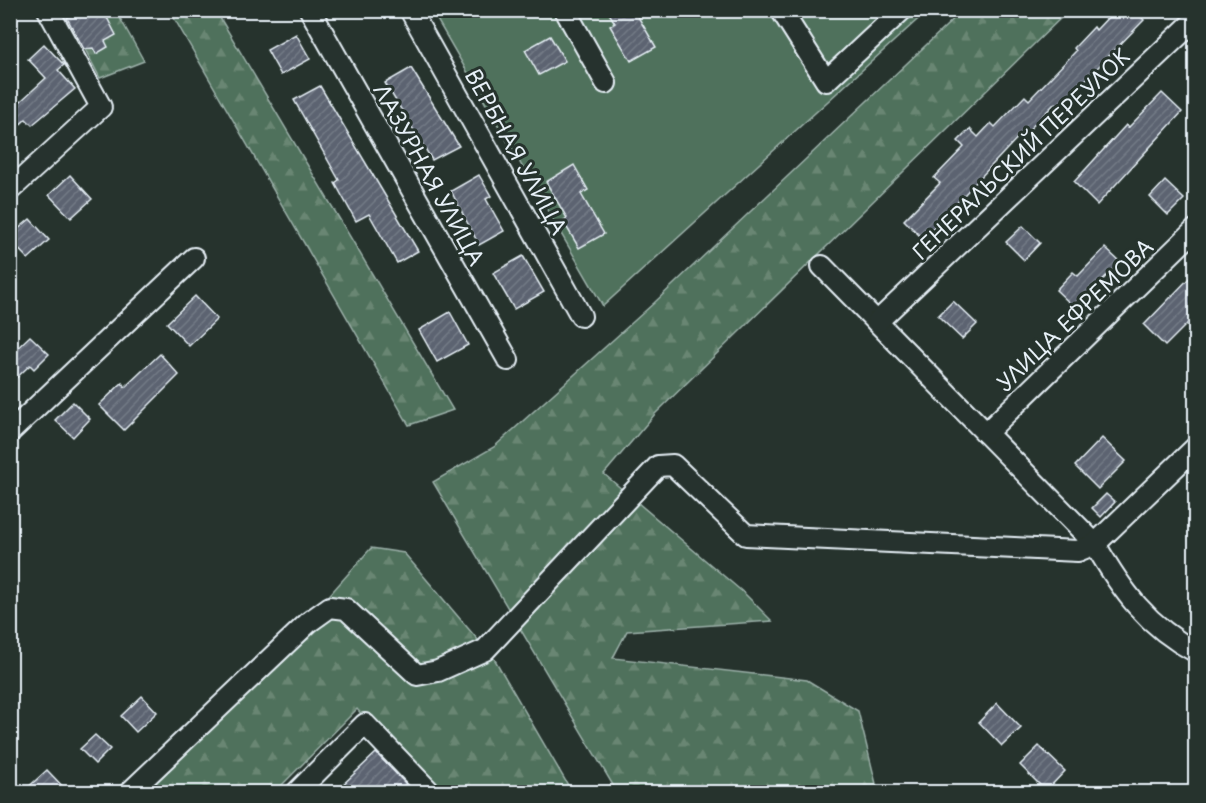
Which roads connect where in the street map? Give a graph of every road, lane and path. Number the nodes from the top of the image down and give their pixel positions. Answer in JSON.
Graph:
{"nodes":[{"id":1,"x":48,"y":10,"type":"edge"},
{"id":2,"x":310,"y":10,"type":"edge"},
{"id":3,"x":410,"y":10,"type":"edge"},
{"id":4,"x":565,"y":10,"type":"edge"},
{"id":5,"x":781,"y":10,"type":"edge"},
{"id":6,"x":902,"y":10,"type":"edge"},
{"id":7,"x":1196,"y":19,"type":"edge"},
{"id":8,"x":606,"y":83,"type":"dead end"},
{"id":9,"x":10,"y":190,"type":"edge"},
{"id":10,"x":1196,"y":229,"type":"edge"},
{"id":11,"x":194,"y":258,"type":"dead end"},
{"id":12,"x":822,"y":266,"type":"dead end"},
{"id":13,"x":581,"y":316,"type":"dead end"},
{"id":14,"x":878,"y":322,"type":"junction"},
{"id":15,"x":507,"y":360,"type":"dead end"},
{"id":16,"x":10,"y":432,"type":"edge"},
{"id":17,"x":986,"y":433,"type":"junction"},
{"id":18,"x":1196,"y":447,"type":"edge"},
{"id":19,"x":1095,"y":544,"type":"junction"},
{"id":20,"x":1196,"y":652,"type":"edge"},
{"id":21,"x":130,"y":792,"type":"edge"},
{"id":22,"x":297,"y":792,"type":"edge"},
{"id":23,"x":430,"y":792,"type":"edge"}],
"edges":[{"from":1,"to":9,"type":"street"},
{"from":2,"to":15,"type":"street","name":"ЛАЗУРНАЯ УЛИЦА"},
{"from":3,"to":13,"type":"street","name":"ВЕРБНАЯ УЛИЦА"},
{"from":4,"to":8,"type":"street"},
{"from":5,"to":6,"type":"street"},
{"from":7,"to":14,"type":"street","name":"ГЕНЕРАЛЬСКИЙ ПЕРЕУЛОК"},
{"from":10,"to":17,"type":"street","name":"УЛИЦА ЕФРЕМОВА"},
{"from":11,"to":16,"type":"street"},
{"from":12,"to":14,"type":"street"},
{"from":14,"to":17,"type":"street"},
{"from":17,"to":19,"type":"street"},
{"from":18,"to":19,"type":"street"},
{"from":19,"to":20,"type":"street"},
{"from":19,"to":21,"type":"street"},
{"from":22,"to":23,"type":"street"}]}
